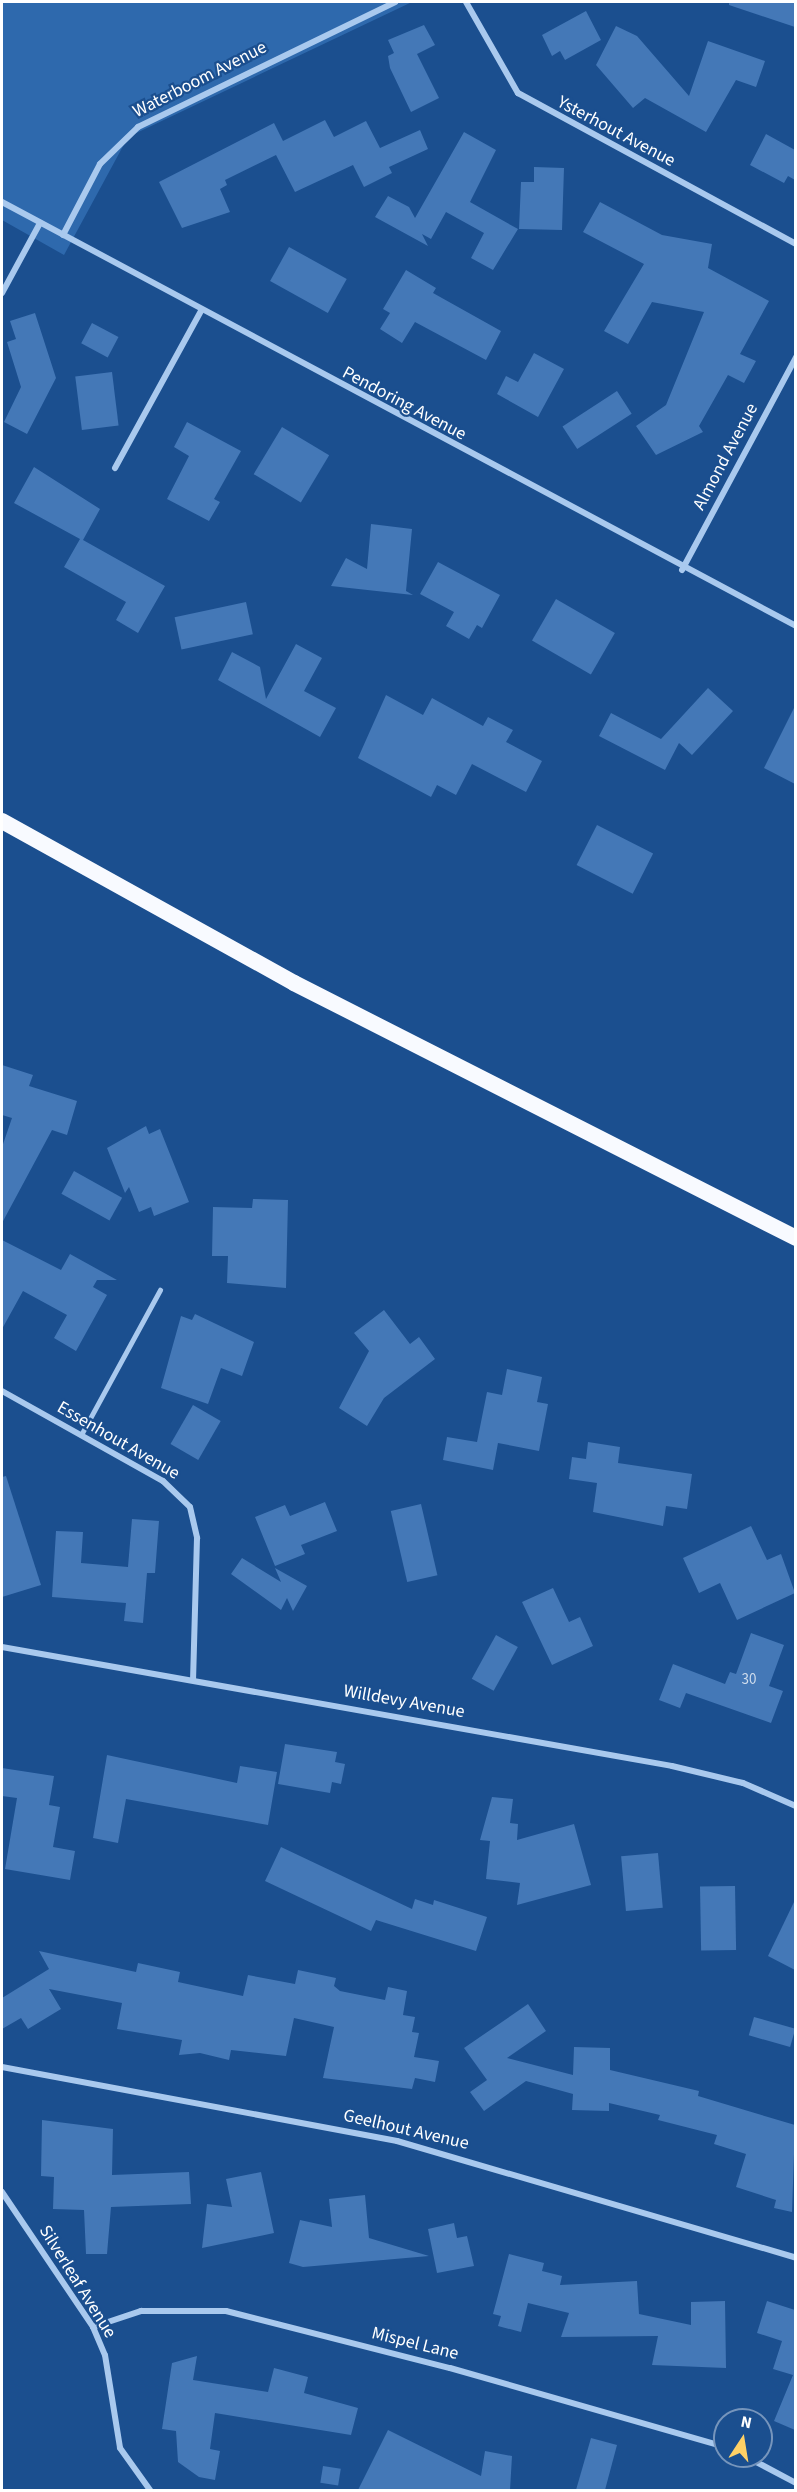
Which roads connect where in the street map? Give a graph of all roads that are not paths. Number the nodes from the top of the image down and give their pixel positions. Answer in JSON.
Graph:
{"nodes":[{"id":1,"x":395,"y":2,"type":"edge"},
{"id":2,"x":466,"y":2,"type":"edge"},
{"id":3,"x":2,"y":202,"type":"edge"},
{"id":4,"x":40,"y":223,"type":"junction"},
{"id":5,"x":63,"y":235,"type":"junction"},
{"id":6,"x":795,"y":244,"type":"edge"},
{"id":7,"x":2,"y":293,"type":"edge"},
{"id":8,"x":201,"y":311,"type":"junction"},
{"id":9,"x":795,"y":357,"type":"edge"},
{"id":10,"x":115,"y":468,"type":"dead end"},
{"id":11,"x":682,"y":570,"type":"junction"},
{"id":12,"x":795,"y":626,"type":"edge"},
{"id":13,"x":2,"y":821,"type":"edge"},
{"id":14,"x":795,"y":1238,"type":"edge"},
{"id":15,"x":160,"y":1290,"type":"dead end"},
{"id":16,"x":2,"y":1391,"type":"edge"},
{"id":17,"x":81,"y":1435,"type":"junction"},
{"id":18,"x":2,"y":1647,"type":"edge"},
{"id":19,"x":193,"y":1680,"type":"junction"},
{"id":20,"x":795,"y":1806,"type":"edge"},
{"id":21,"x":2,"y":2067,"type":"edge"},
{"id":22,"x":2,"y":2192,"type":"edge"},
{"id":23,"x":795,"y":2258,"type":"edge"},
{"id":24,"x":93,"y":2328,"type":"junction"},
{"id":25,"x":713,"y":2444,"type":"edge"},
{"id":26,"x":767,"y":2468,"type":"edge"},
{"id":27,"x":795,"y":2483,"type":"edge"},
{"id":28,"x":150,"y":2490,"type":"edge"}],
"edges":[{"from":1,"to":5,"type":"street","name":"Waterboom Avenue"},
{"from":2,"to":6,"type":"street","name":"Ysterhout Avenue"},
{"from":3,"to":4,"type":"street","name":"Pendoring Avenue"},
{"from":4,"to":5,"type":"street","name":"Pendoring Avenue"},
{"from":4,"to":7,"type":"street"},
{"from":5,"to":8,"type":"street","name":"Pendoring Avenue"},
{"from":8,"to":10,"type":"street"},
{"from":8,"to":11,"type":"street","name":"Pendoring Avenue"},
{"from":9,"to":11,"type":"street","name":"Almond Avenue"},
{"from":11,"to":12,"type":"street","name":"Pendoring Avenue"},
{"from":13,"to":14,"type":"highway"},
{"from":15,"to":17,"type":"lane"},
{"from":16,"to":17,"type":"street","name":"Essenhout Avenue"},
{"from":17,"to":19,"type":"street","name":"Essenhout Avenue"},
{"from":18,"to":19,"type":"street","name":"Willdevy Avenue"},
{"from":19,"to":20,"type":"street","name":"Willdevy Avenue"},
{"from":21,"to":23,"type":"street","name":"Geelhout Avenue"},
{"from":22,"to":24,"type":"street","name":"Silverleaf Avenue"},
{"from":24,"to":25,"type":"street","name":"Mispel Lane"},
{"from":24,"to":28,"type":"street","name":"Silverleaf Avenue"},
{"from":26,"to":27,"type":"street"}]}
